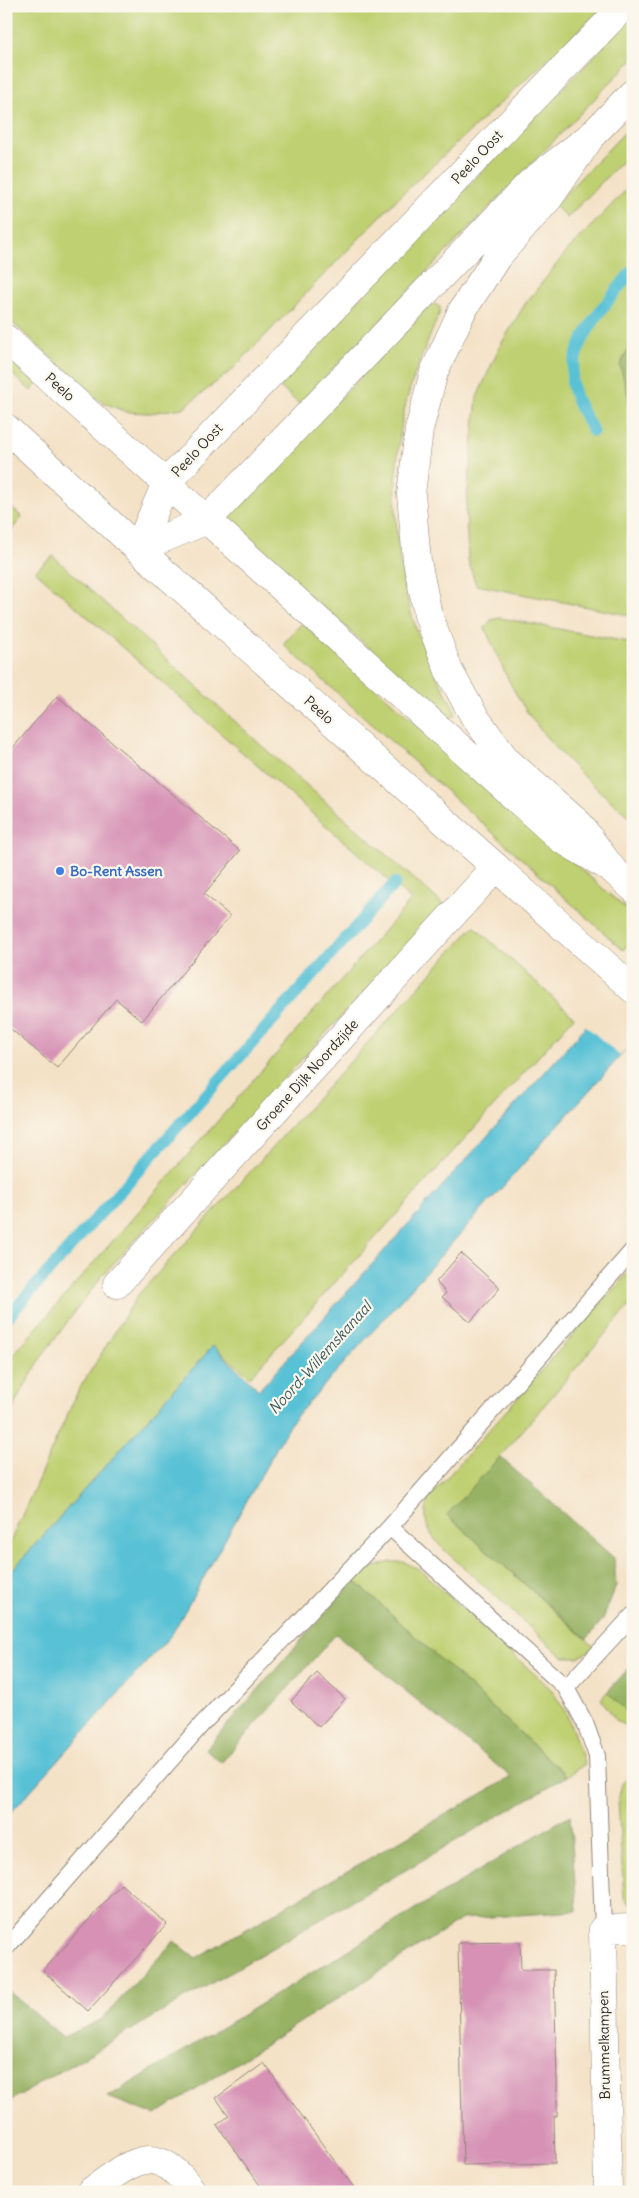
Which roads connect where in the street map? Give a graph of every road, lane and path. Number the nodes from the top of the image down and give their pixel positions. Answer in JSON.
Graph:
{"nodes":[{"id":1,"x":624,"y":6,"type":"edge"},
{"id":2,"x":633,"y":93,"type":"edge"},
{"id":3,"x":592,"y":135,"type":"junction"},
{"id":4,"x":6,"y":339,"type":"edge"},
{"id":5,"x":6,"y":428,"type":"edge"},
{"id":6,"x":166,"y":483,"type":"junction"},
{"id":7,"x":207,"y":520,"type":"junction"},
{"id":8,"x":138,"y":549,"type":"junction"},
{"id":9,"x":496,"y":867,"type":"junction"},
{"id":10,"x":612,"y":869,"type":"junction"},
{"id":11,"x":633,"y":888,"type":"edge"},
{"id":12,"x":628,"y":985,"type":"edge"},
{"id":13,"x":633,"y":1250,"type":"edge"},
{"id":14,"x":117,"y":1284,"type":"dead end"},
{"id":15,"x":390,"y":1527,"type":"junction"},
{"id":16,"x":633,"y":1615,"type":"edge"},
{"id":17,"x":566,"y":1688,"type":"junction"},
{"id":18,"x":603,"y":1928,"type":"junction"},
{"id":19,"x":633,"y":1928,"type":"edge"},
{"id":20,"x":6,"y":1948,"type":"edge"},
{"id":21,"x":90,"y":2192,"type":"edge"},
{"id":22,"x":193,"y":2192,"type":"edge"},
{"id":23,"x":608,"y":2192,"type":"edge"}],
"edges":[{"from":1,"to":6,"type":"main road","name":"Peelo Oost"},
{"from":2,"to":3,"type":"main road"},
{"from":3,"to":7,"type":"main road"},
{"from":3,"to":10,"type":"main road"},
{"from":4,"to":6,"type":"main road","name":"Peelo"},
{"from":5,"to":8,"type":"main road","name":"Peelo"},
{"from":6,"to":7,"type":"main road","name":"Peelo"},
{"from":6,"to":8,"type":"main road","name":"Peelo Oost"},
{"from":7,"to":8,"type":"main road"},
{"from":7,"to":10,"type":"main road","name":"Peelo"},
{"from":8,"to":9,"type":"main road","name":"Peelo"},
{"from":9,"to":12,"type":"main road","name":"Peelo"},
{"from":9,"to":14,"type":"main road","name":"Groene Dijk Noordzijde"},
{"from":10,"to":11,"type":"main road","name":"Peelo"},
{"from":13,"to":15,"type":"lane"},
{"from":15,"to":17,"type":"lane"},
{"from":15,"to":20,"type":"lane"},
{"from":16,"to":17,"type":"lane"},
{"from":17,"to":18,"type":"lane"},
{"from":18,"to":19,"type":"main road"},
{"from":18,"to":23,"type":"main road","name":"Brummelkampen"},
{"from":21,"to":22,"type":"main road"}]}
